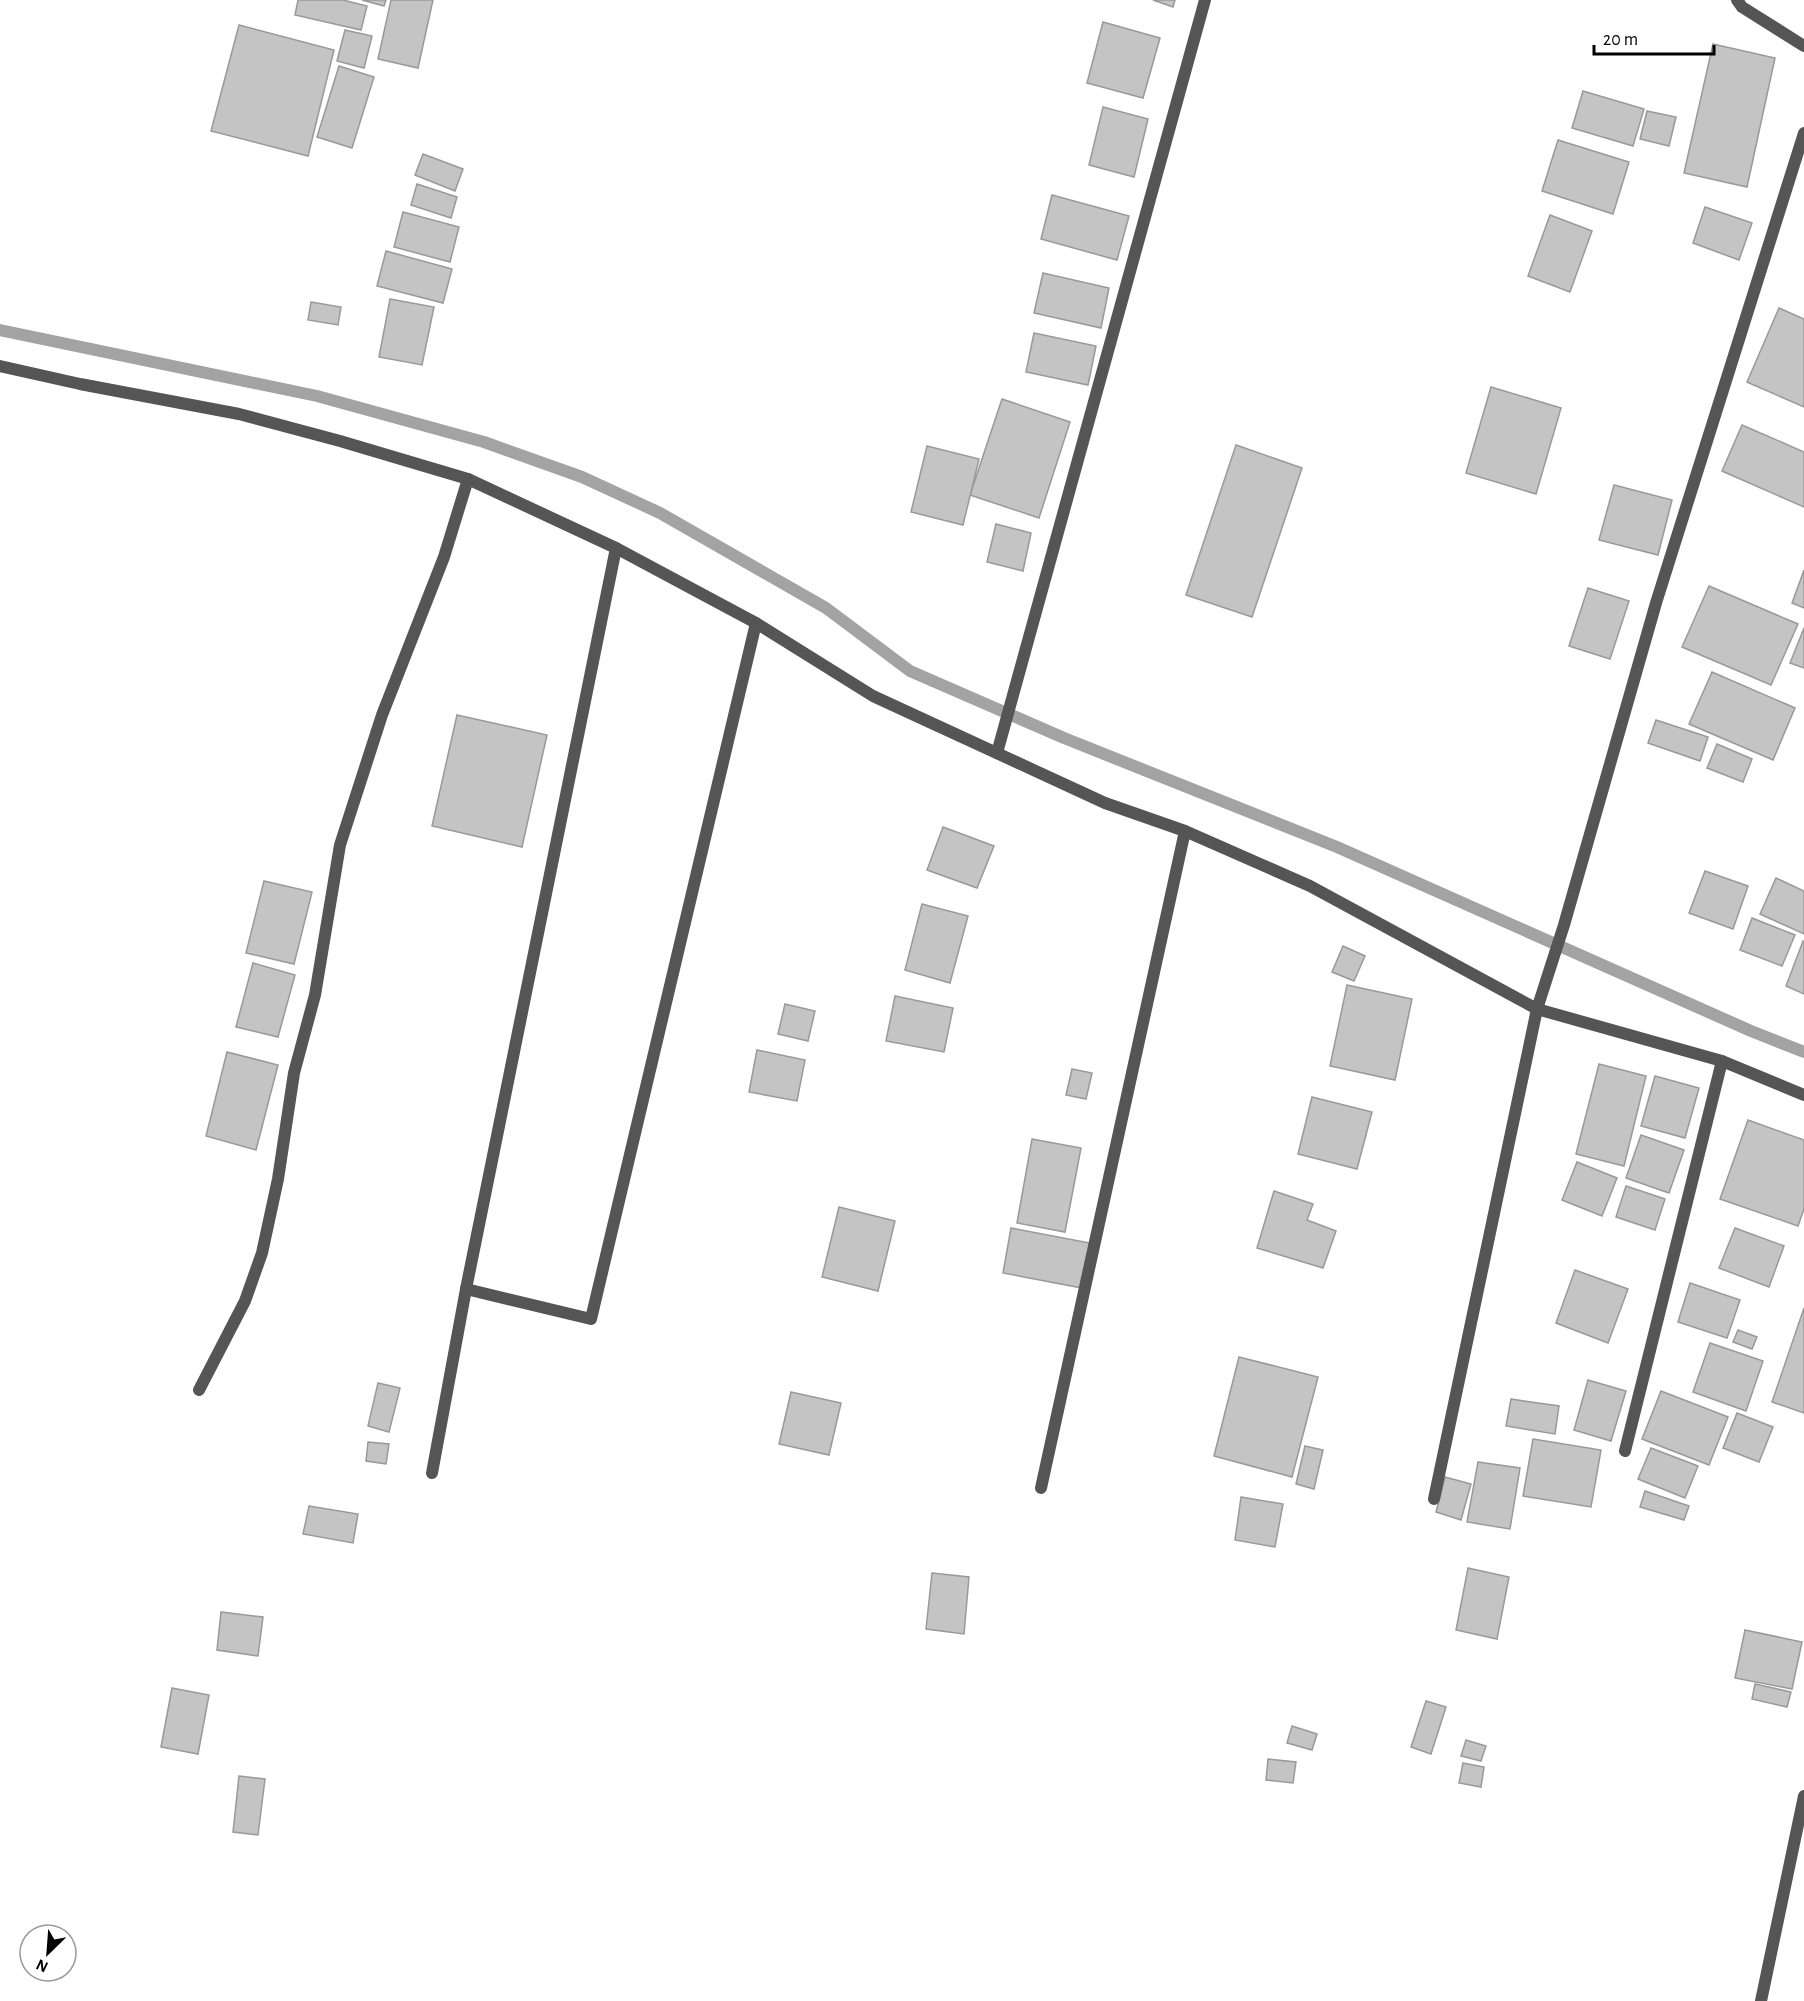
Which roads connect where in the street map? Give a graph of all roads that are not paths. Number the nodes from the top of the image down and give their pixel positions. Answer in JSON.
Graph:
{"nodes":[{"id":1,"x":1205,"y":0,"type":"edge"},
{"id":2,"x":1737,"y":0,"type":"edge"},
{"id":3,"x":1804,"y":46,"type":"edge"},
{"id":4,"x":1804,"y":133,"type":"edge"},
{"id":5,"x":0,"y":366,"type":"edge"},
{"id":6,"x":468,"y":479,"type":"junction"},
{"id":7,"x":616,"y":548,"type":"junction"},
{"id":8,"x":756,"y":623,"type":"junction"},
{"id":9,"x":998,"y":753,"type":"junction"},
{"id":10,"x":1185,"y":831,"type":"junction"},
{"id":11,"x":1537,"y":1009,"type":"junction"},
{"id":12,"x":1722,"y":1061,"type":"junction"},
{"id":13,"x":1804,"y":1095,"type":"edge"},
{"id":14,"x":465,"y":1289,"type":"junction"},
{"id":15,"x":199,"y":1390,"type":"dead end"},
{"id":16,"x":1624,"y":1450,"type":"dead end"},
{"id":17,"x":432,"y":1473,"type":"dead end"},
{"id":18,"x":1041,"y":1488,"type":"dead end"},
{"id":19,"x":1434,"y":1499,"type":"dead end"},
{"id":20,"x":1804,"y":1796,"type":"edge"},
{"id":21,"x":1761,"y":2001,"type":"edge"}],
"edges":[{"from":1,"to":9,"type":"street"},
{"from":2,"to":3,"type":"street"},
{"from":4,"to":11,"type":"street"},
{"from":5,"to":6,"type":"street"},
{"from":6,"to":7,"type":"street"},
{"from":6,"to":15,"type":"street"},
{"from":7,"to":8,"type":"street"},
{"from":7,"to":14,"type":"street"},
{"from":8,"to":9,"type":"street"},
{"from":8,"to":14,"type":"street"},
{"from":9,"to":10,"type":"street"},
{"from":10,"to":11,"type":"street"},
{"from":10,"to":18,"type":"street"},
{"from":11,"to":12,"type":"street"},
{"from":11,"to":19,"type":"street"},
{"from":12,"to":13,"type":"street"},
{"from":12,"to":16,"type":"street"},
{"from":14,"to":17,"type":"street"},
{"from":20,"to":21,"type":"street"}]}
